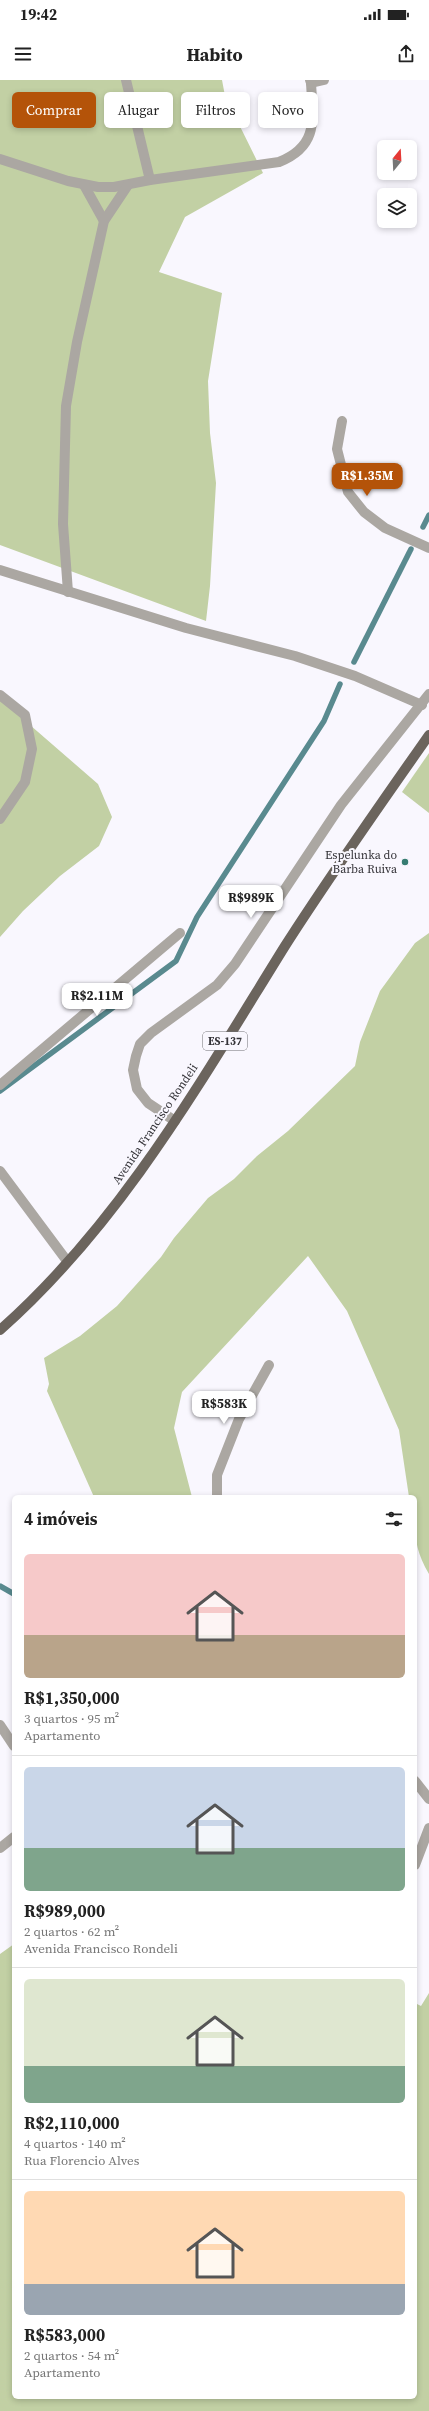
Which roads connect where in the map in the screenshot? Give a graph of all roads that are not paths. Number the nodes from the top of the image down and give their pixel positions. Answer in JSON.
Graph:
{"nodes":[{"id":1,"x":126,"y":80,"type":"edge"},
{"id":2,"x":324,"y":80,"type":"edge"},
{"id":3,"x":311,"y":82,"type":"edge"},
{"id":4,"x":0,"y":160,"type":"edge"},
{"id":5,"x":150,"y":180,"type":"junction"},
{"id":6,"x":84,"y":185,"type":"junction"},
{"id":7,"x":128,"y":185,"type":"junction"},
{"id":8,"x":104,"y":221,"type":"junction"},
{"id":9,"x":342,"y":421,"type":"dead end"},
{"id":10,"x":429,"y":548,"type":"edge"},
{"id":11,"x":0,"y":570,"type":"edge"},
{"id":12,"x":68,"y":592,"type":"junction"},
{"id":13,"x":0,"y":694,"type":"edge"},
{"id":14,"x":429,"y":694,"type":"edge"},
{"id":15,"x":422,"y":704,"type":"junction"},
{"id":16,"x":429,"y":735,"type":"edge"},
{"id":17,"x":0,"y":819,"type":"edge"},
{"id":18,"x":180,"y":933,"type":"dead end"},
{"id":19,"x":0,"y":1085,"type":"edge"},
{"id":20,"x":175,"y":1121,"type":"junction"},
{"id":21,"x":0,"y":1171,"type":"edge"},
{"id":22,"x":67,"y":1262,"type":"junction"},
{"id":23,"x":0,"y":1330,"type":"edge"},
{"id":24,"x":269,"y":1365,"type":"dead end"},
{"id":25,"x":217,"y":1495,"type":"edge"},
{"id":26,"x":0,"y":1725,"type":"edge"},
{"id":27,"x":12,"y":1743,"type":"edge"},
{"id":28,"x":417,"y":1784,"type":"edge"},
{"id":29,"x":429,"y":1799,"type":"edge"},
{"id":30,"x":429,"y":1828,"type":"edge"},
{"id":31,"x":12,"y":1839,"type":"edge"},
{"id":32,"x":0,"y":1848,"type":"edge"},
{"id":33,"x":417,"y":1860,"type":"edge"}],
"edges":[{"from":1,"to":5,"type":"street"},
{"from":2,"to":3,"type":"street"},
{"from":3,"to":5,"type":"street"},
{"from":4,"to":6,"type":"street"},
{"from":5,"to":7,"type":"street"},
{"from":6,"to":7,"type":"street"},
{"from":6,"to":8,"type":"street"},
{"from":7,"to":8,"type":"street"},
{"from":8,"to":12,"type":"street"},
{"from":9,"to":10,"type":"street"},
{"from":11,"to":12,"type":"street"},
{"from":12,"to":15,"type":"street"},
{"from":13,"to":17,"type":"street"},
{"from":14,"to":15,"type":"street"},
{"from":15,"to":20,"type":"street"},
{"from":16,"to":20,"type":"main road","name":"Avenida Francisco Rondeli","number":"ES-137"},
{"from":18,"to":19,"type":"street"},
{"from":20,"to":22,"type":"main road","name":"Avenida Francisco Rondeli","number":"ES-137"},
{"from":21,"to":22,"type":"street"},
{"from":22,"to":23,"type":"main road","name":"Avenida Francisco Rondeli","number":"ES-137"},
{"from":24,"to":25,"type":"street"},
{"from":26,"to":27,"type":"street"},
{"from":28,"to":29,"type":"street"},
{"from":30,"to":33,"type":"street"},
{"from":31,"to":32,"type":"street"}]}
